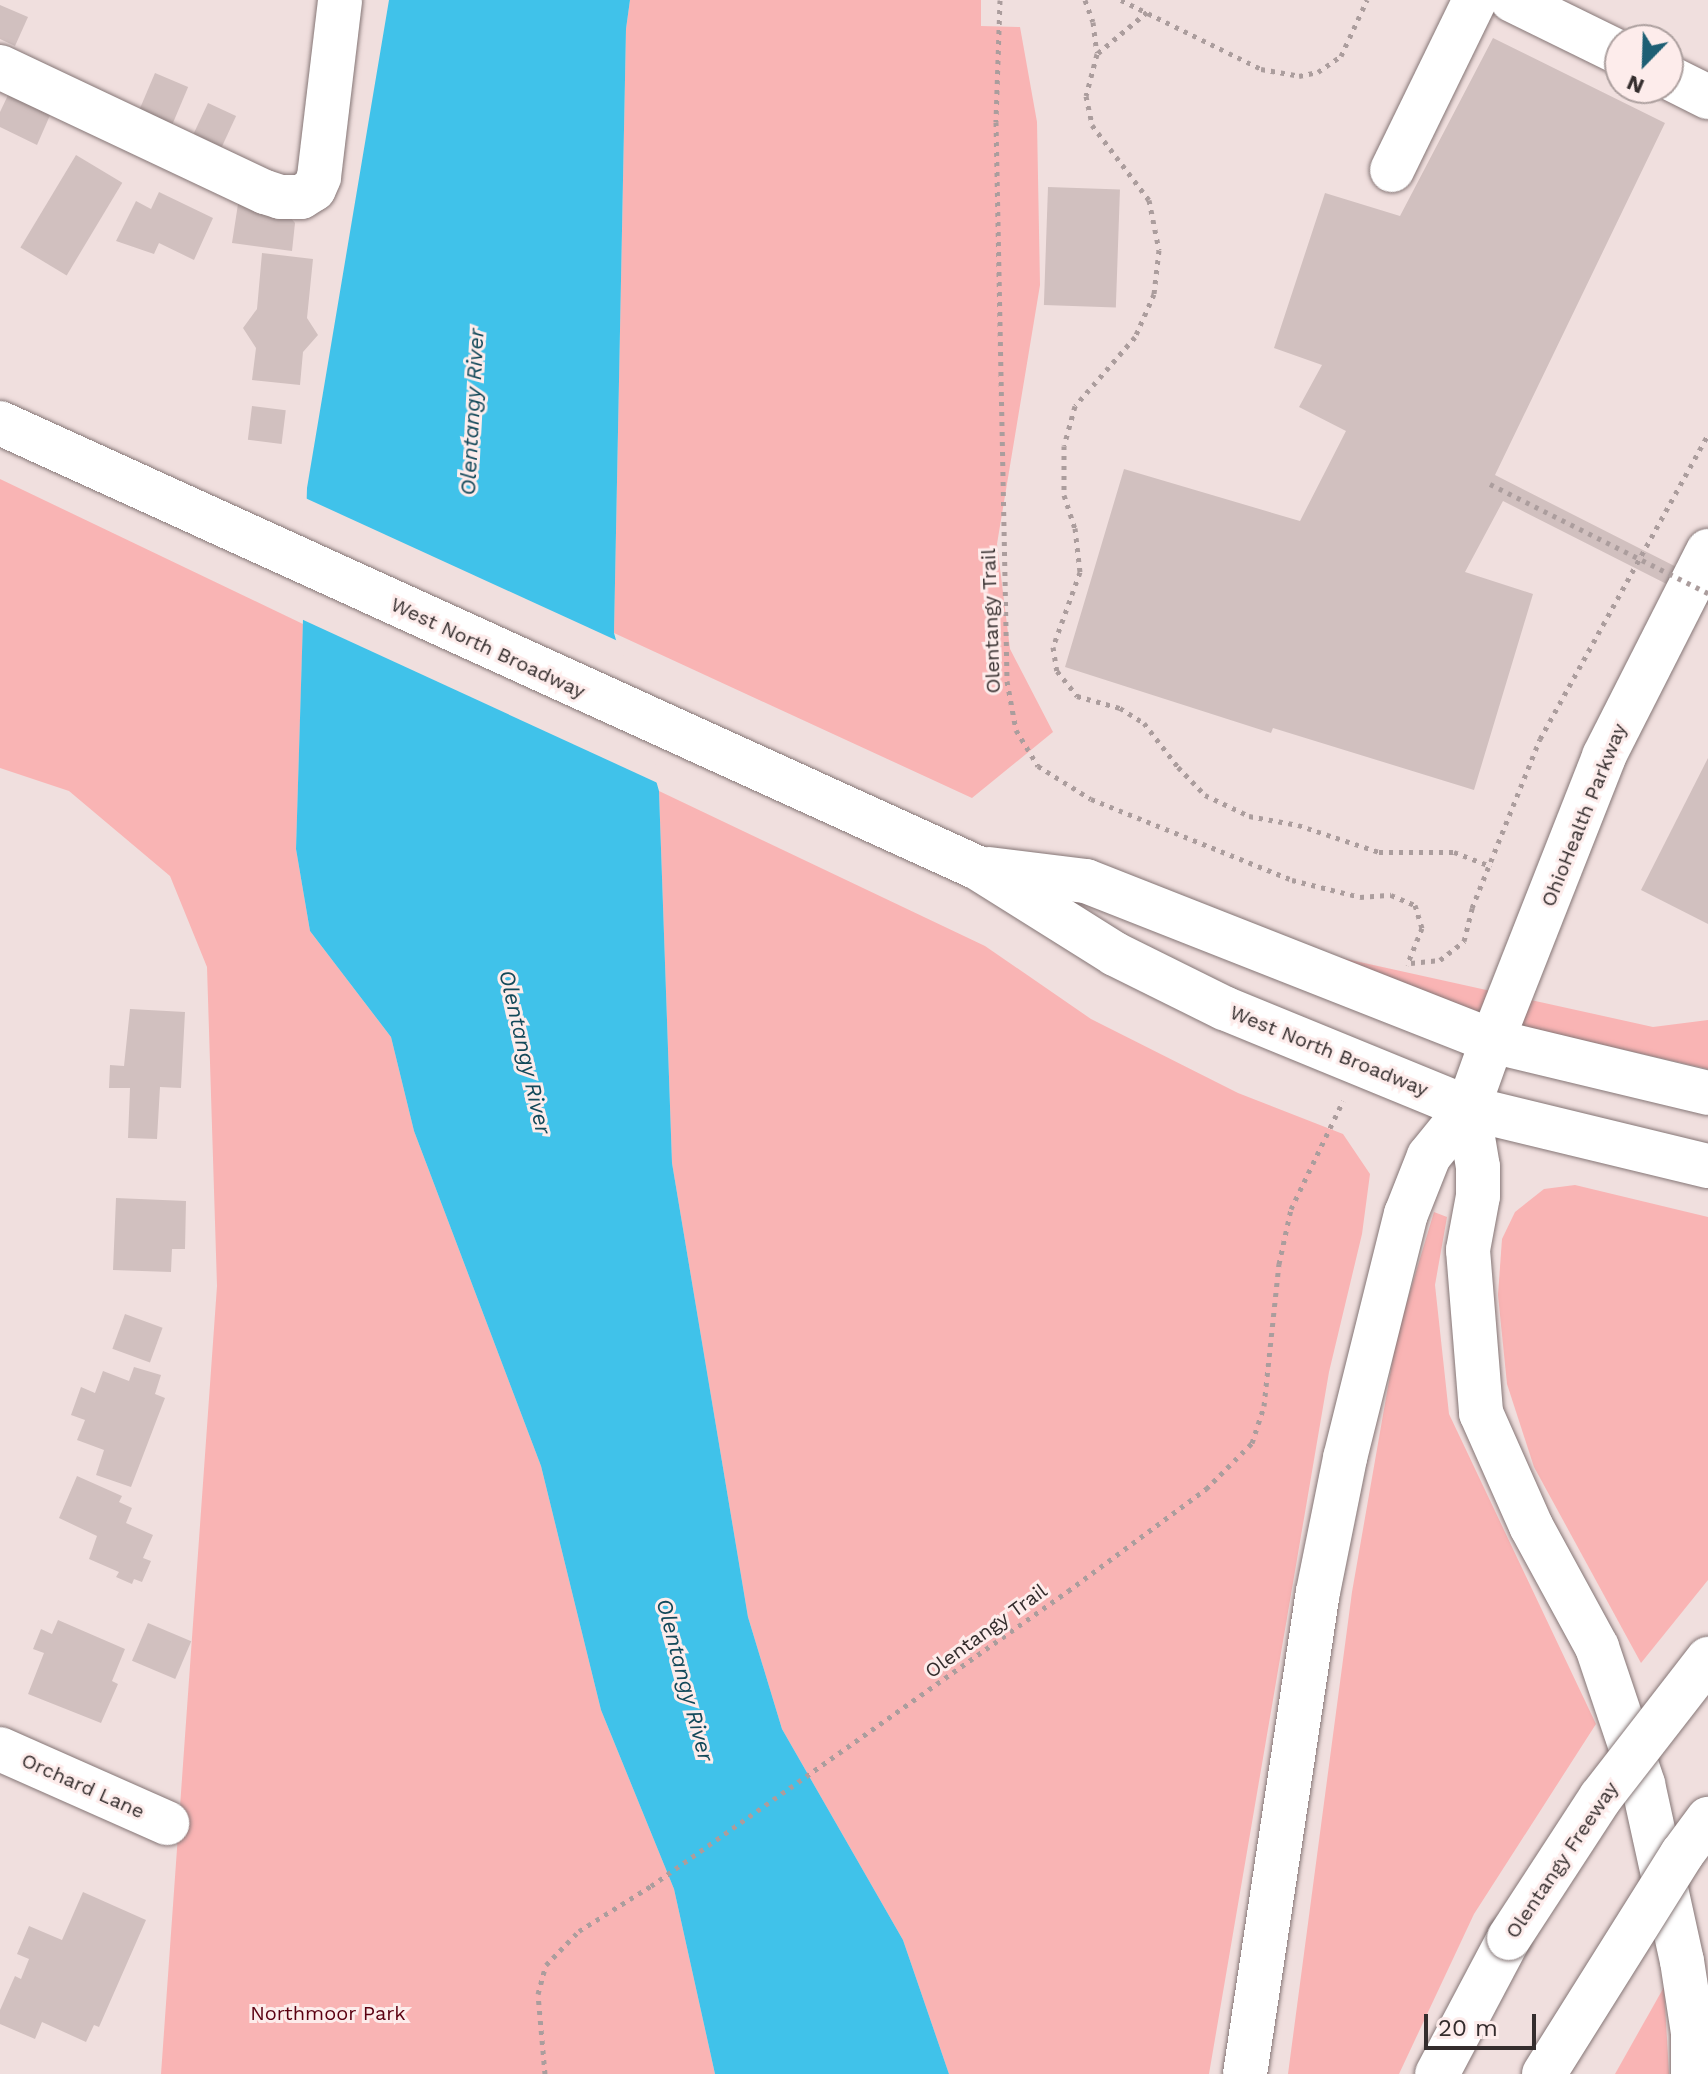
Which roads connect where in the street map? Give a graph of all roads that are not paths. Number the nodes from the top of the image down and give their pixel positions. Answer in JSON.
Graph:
{"nodes":[{"id":1,"x":340,"y":0,"type":"edge"},
{"id":2,"x":1475,"y":0,"type":"edge"},
{"id":3,"x":1512,"y":0,"type":"edge"},
{"id":4,"x":1604,"y":45,"type":"edge"},
{"id":5,"x":0,"y":67,"type":"edge"},
{"id":6,"x":1684,"y":85,"type":"edge"},
{"id":7,"x":1708,"y":97,"type":"edge"},
{"id":8,"x":1392,"y":170,"type":"dead end"},
{"id":9,"x":0,"y":423,"type":"edge"},
{"id":10,"x":1708,"y":551,"type":"edge"},
{"id":11,"x":978,"y":868,"type":"junction"},
{"id":12,"x":1492,"y":1041,"type":"junction"},
{"id":13,"x":1708,"y":1093,"type":"edge"},
{"id":14,"x":1468,"y":1108,"type":"junction"},
{"id":15,"x":1708,"y":1166,"type":"edge"},
{"id":16,"x":1708,"y":1659,"type":"edge"},
{"id":17,"x":0,"y":1749,"type":"edge"},
{"id":18,"x":1708,"y":1819,"type":"edge"},
{"id":19,"x":167,"y":1823,"type":"dead end"},
{"id":20,"x":1245,"y":2074,"type":"edge"},
{"id":21,"x":1437,"y":2074,"type":"edge"},
{"id":22,"x":1544,"y":2074,"type":"edge"},
{"id":23,"x":1693,"y":2074,"type":"edge"}],
"edges":[{"from":1,"to":5,"type":"main road"},
{"from":2,"to":8,"type":"main road"},
{"from":3,"to":4,"type":"main road"},
{"from":6,"to":7,"type":"main road"},
{"from":9,"to":11,"type":"main road","name":"West North Broadway"},
{"from":10,"to":12,"type":"main road","name":"OhioHealth Parkway"},
{"from":11,"to":12,"type":"main road","name":"West North Broadway"},
{"from":11,"to":14,"type":"main road","name":"West North Broadway"},
{"from":12,"to":13,"type":"main road","name":"West North Broadway"},
{"from":12,"to":14,"type":"main road","name":"OhioHealth Parkway"},
{"from":14,"to":15,"type":"main road","name":"West North Broadway"},
{"from":14,"to":20,"type":"main road"},
{"from":14,"to":23,"type":"main road"},
{"from":16,"to":21,"type":"main road","name":"Olentangy Freeway","bridge":true},
{"from":17,"to":19,"type":"main road","name":"Orchard Lane"},
{"from":18,"to":22,"type":"main road","bridge":true}]}
